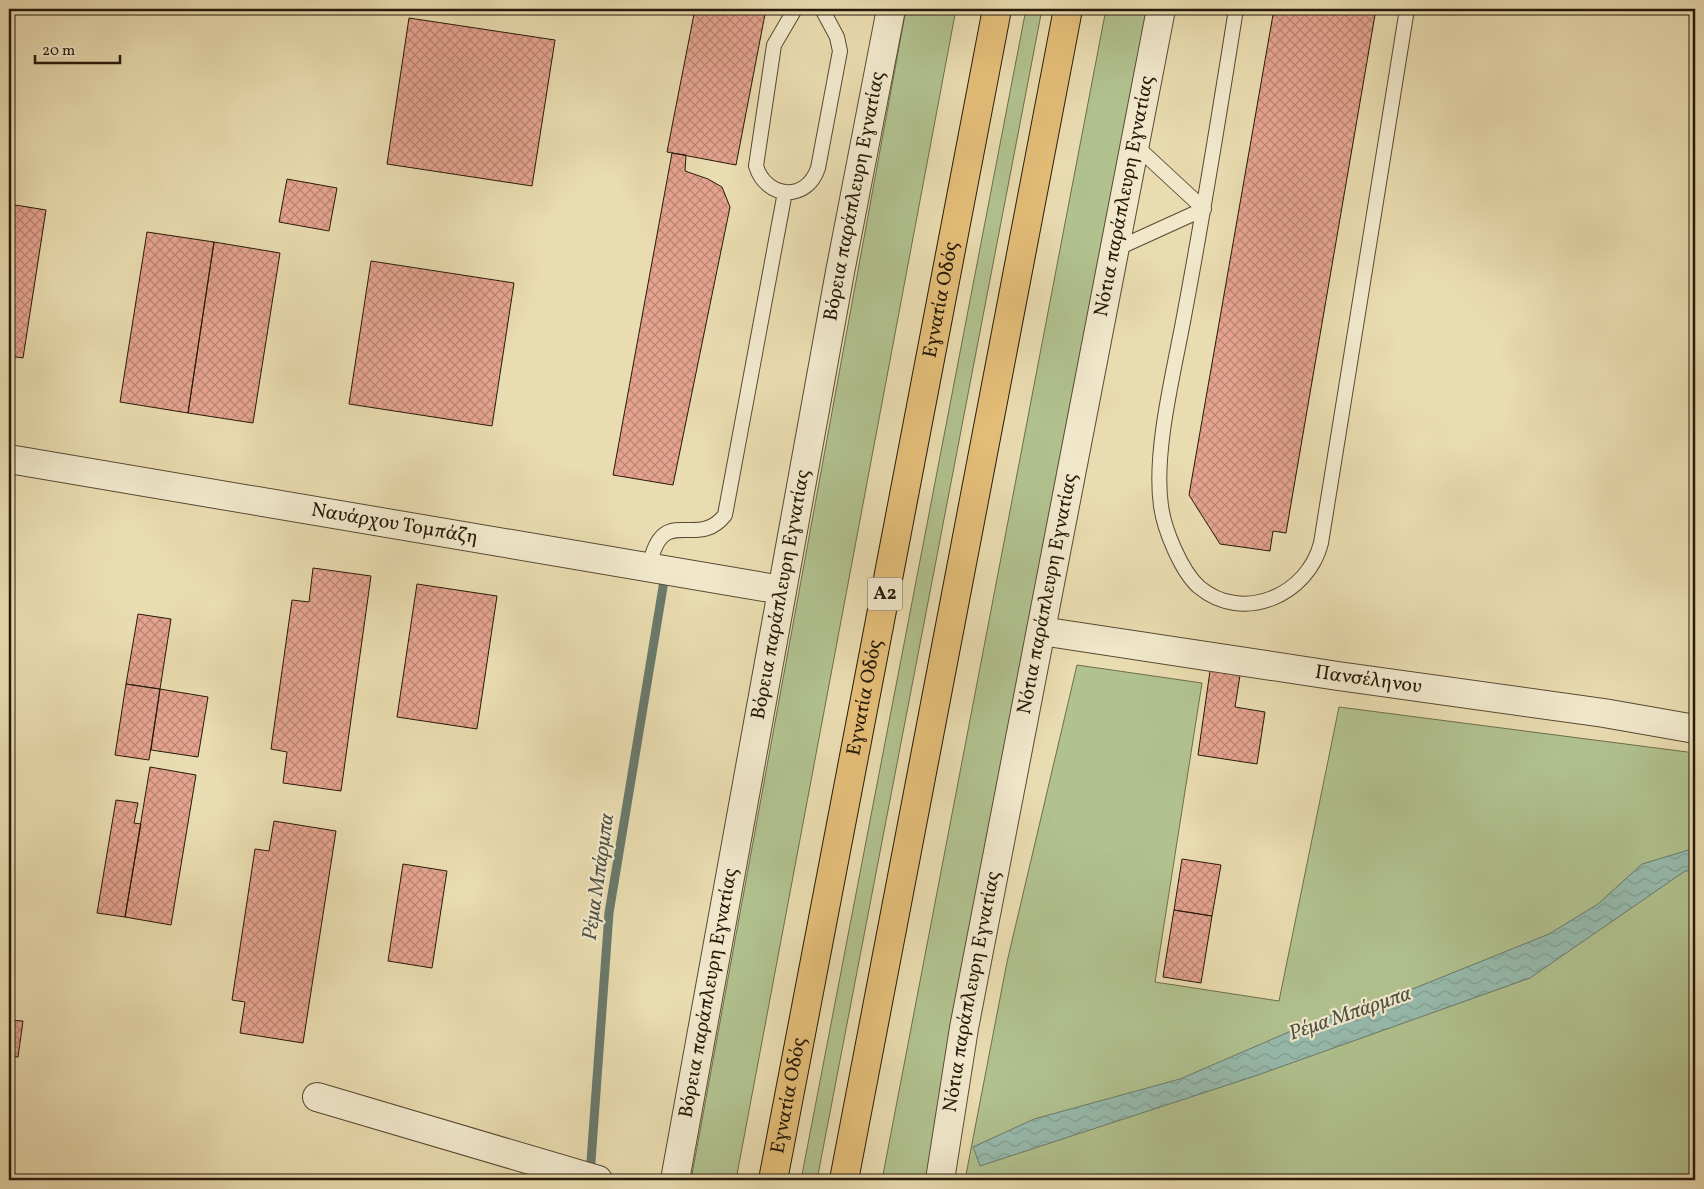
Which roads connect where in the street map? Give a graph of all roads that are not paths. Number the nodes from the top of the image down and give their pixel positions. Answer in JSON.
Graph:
{"nodes":[{"id":1,"x":795,"y":9,"type":"edge"},
{"id":2,"x":822,"y":9,"type":"edge"},
{"id":3,"x":891,"y":9,"type":"edge"},
{"id":4,"x":997,"y":9,"type":"edge"},
{"id":5,"x":1068,"y":9,"type":"edge"},
{"id":6,"x":1161,"y":9,"type":"edge"},
{"id":7,"x":1236,"y":9,"type":"edge"},
{"id":8,"x":1407,"y":9,"type":"edge"},
{"id":9,"x":1136,"y":146,"type":"junction"},
{"id":10,"x":785,"y":192,"type":"junction"},
{"id":11,"x":1204,"y":209,"type":"junction"},
{"id":12,"x":1116,"y":249,"type":"junction"},
{"id":13,"x":9,"y":459,"type":"edge"},
{"id":14,"x":649,"y":568,"type":"junction"},
{"id":15,"x":782,"y":590,"type":"junction"},
{"id":16,"x":1041,"y":631,"type":"junction"},
{"id":17,"x":1695,"y":729,"type":"edge"},
{"id":18,"x":317,"y":1098,"type":"dead end"},
{"id":19,"x":598,"y":1180,"type":"edge"},
{"id":20,"x":675,"y":1180,"type":"edge"},
{"id":21,"x":773,"y":1180,"type":"edge"},
{"id":22,"x":844,"y":1180,"type":"edge"},
{"id":23,"x":940,"y":1180,"type":"edge"}],
"edges":[{"from":1,"to":10,"type":"lane"},
{"from":2,"to":10,"type":"lane"},
{"from":3,"to":15,"type":"street","name":"Βόρεια παράπλευρη Εγνατίας"},
{"from":4,"to":21,"type":"highway","name":"Εγνατία Οδός","number":"Α2"},
{"from":5,"to":22,"type":"highway"},
{"from":6,"to":9,"type":"street","name":"Νότια παράπλευρη Εγνατίας"},
{"from":7,"to":11,"type":"lane"},
{"from":8,"to":11,"type":"lane"},
{"from":9,"to":11,"type":"lane"},
{"from":9,"to":12,"type":"street","name":"Νότια παράπλευρη Εγνατίας"},
{"from":10,"to":14,"type":"lane"},
{"from":11,"to":12,"type":"lane"},
{"from":12,"to":16,"type":"street","name":"Νότια παράπλευρη Εγνατίας"},
{"from":13,"to":14,"type":"street","name":"Ναυάρχου Τομπάζη"},
{"from":14,"to":15,"type":"street","name":"Ναυάρχου Τομπάζη"},
{"from":15,"to":20,"type":"street","name":"Βόρεια παράπλευρη Εγνατίας"},
{"from":16,"to":17,"type":"street","name":"Πανσέληνου"},
{"from":16,"to":23,"type":"street","name":"Νότια παράπλευρη Εγνατίας"},
{"from":18,"to":19,"type":"street"}]}
